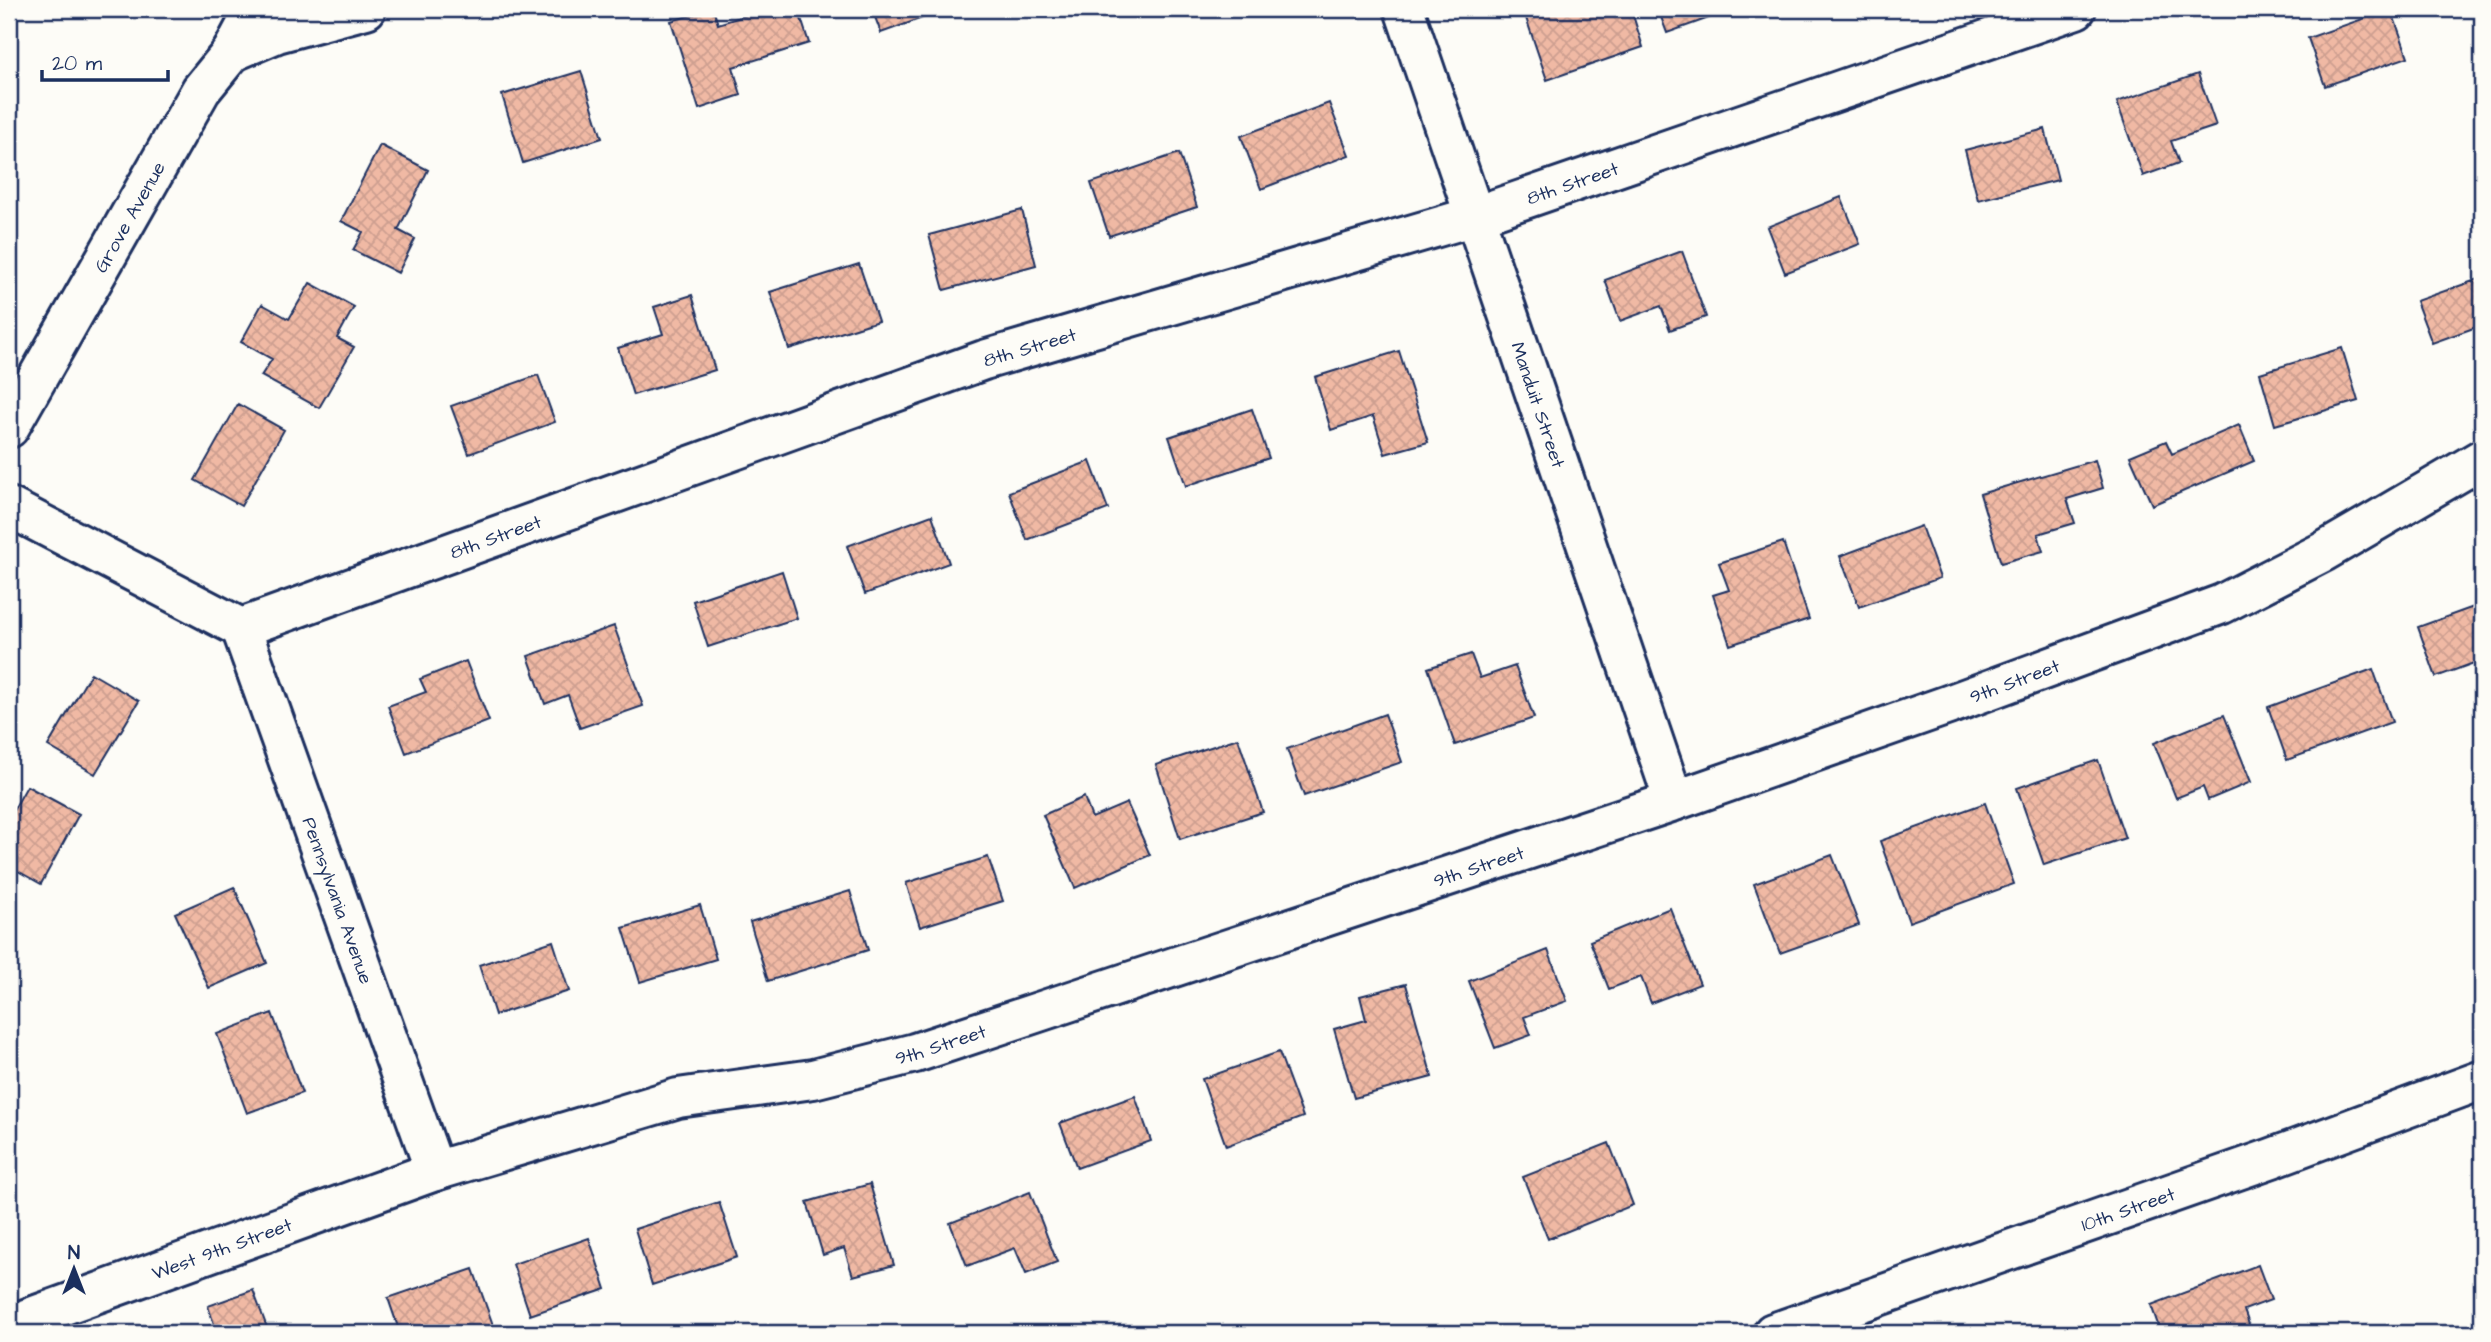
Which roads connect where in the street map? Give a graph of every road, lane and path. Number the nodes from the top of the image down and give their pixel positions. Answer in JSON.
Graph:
{"nodes":[{"id":1,"x":255,"y":9,"type":"edge"},
{"id":2,"x":366,"y":9,"type":"edge"},
{"id":3,"x":1404,"y":9,"type":"edge"},
{"id":4,"x":2076,"y":9,"type":"edge"},
{"id":5,"x":232,"y":52,"type":"junction"},
{"id":6,"x":1475,"y":216,"type":"junction"},
{"id":7,"x":9,"y":428,"type":"edge"},
{"id":8,"x":2482,"y":459,"type":"edge"},
{"id":9,"x":9,"y":507,"type":"edge"},
{"id":10,"x":241,"y":628,"type":"junction"},
{"id":11,"x":1674,"y":801,"type":"junction"},
{"id":12,"x":2482,"y":1080,"type":"edge"},
{"id":13,"x":435,"y":1171,"type":"junction"},
{"id":14,"x":9,"y":1325,"type":"edge"},
{"id":15,"x":1773,"y":1333,"type":"edge"}],
"edges":[{"from":1,"to":5,"type":"street","name":"Grove Avenue"},
{"from":2,"to":5,"type":"street"},
{"from":3,"to":6,"type":"street","name":"Manduit Street"},
{"from":4,"to":6,"type":"street","name":"8th Street"},
{"from":5,"to":7,"type":"street","name":"Grove Avenue"},
{"from":6,"to":10,"type":"street","name":"8th Street"},
{"from":6,"to":11,"type":"street","name":"Manduit Street"},
{"from":8,"to":11,"type":"street","name":"9th Street"},
{"from":9,"to":10,"type":"street"},
{"from":10,"to":13,"type":"street","name":"Pennsylvania Avenue"},
{"from":11,"to":13,"type":"street","name":"9th Street"},
{"from":12,"to":15,"type":"street","name":"10th Street"},
{"from":13,"to":14,"type":"street","name":"West 9th Street"}]}
